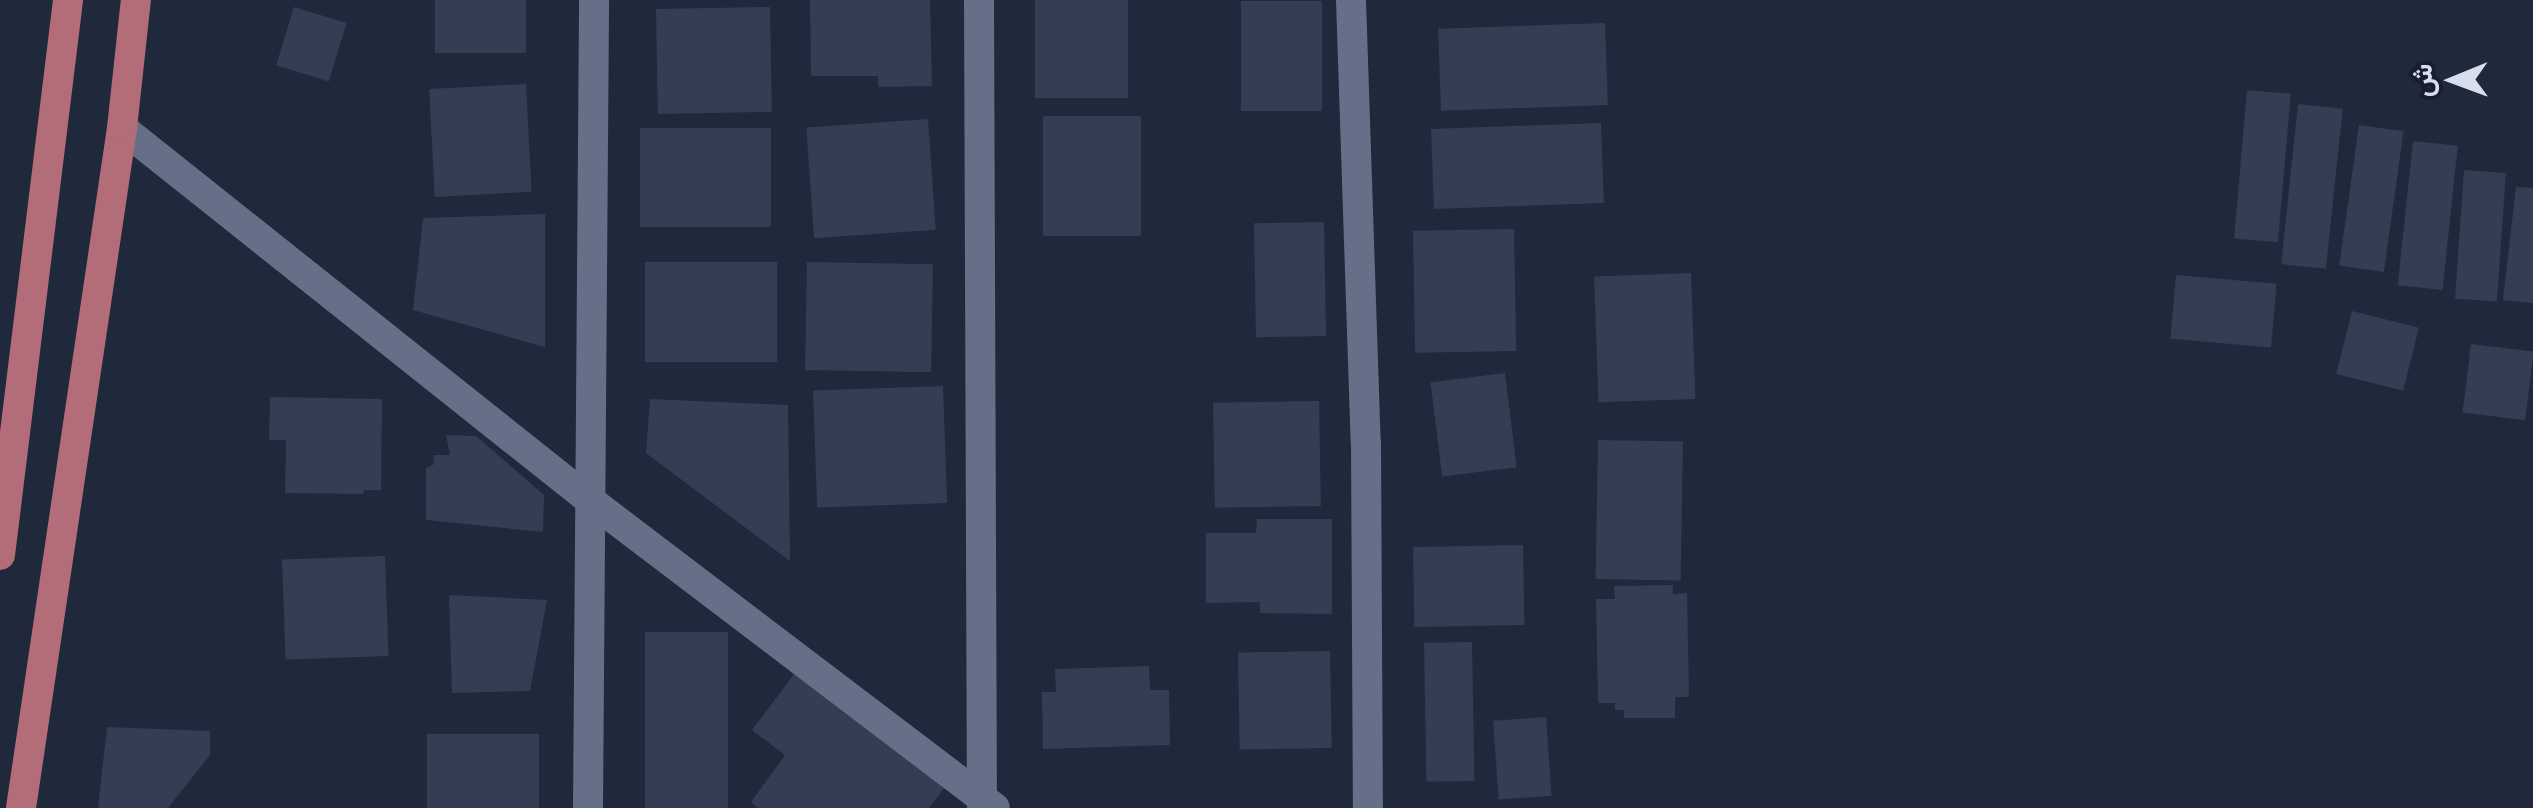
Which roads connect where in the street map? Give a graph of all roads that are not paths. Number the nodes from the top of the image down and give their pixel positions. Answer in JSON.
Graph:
{"nodes":[{"id":1,"x":68,"y":0,"type":"edge"},
{"id":2,"x":136,"y":0,"type":"edge"},
{"id":3,"x":594,"y":0,"type":"edge"},
{"id":4,"x":979,"y":0,"type":"edge"},
{"id":5,"x":1351,"y":0,"type":"edge"},
{"id":6,"x":122,"y":128,"type":"junction"},
{"id":7,"x":587,"y":498,"type":"junction"},
{"id":8,"x":0,"y":555,"type":"edge"},
{"id":9,"x":987,"y":806,"type":"edge"},
{"id":10,"x":21,"y":808,"type":"edge"},
{"id":11,"x":588,"y":808,"type":"edge"},
{"id":12,"x":1368,"y":808,"type":"edge"}],
"edges":[{"from":1,"to":8,"type":"main road"},
{"from":2,"to":6,"type":"main road"},
{"from":3,"to":7,"type":"street"},
{"from":4,"to":9,"type":"street"},
{"from":5,"to":12,"type":"street"},
{"from":6,"to":7,"type":"street"},
{"from":6,"to":10,"type":"main road"},
{"from":7,"to":9,"type":"street"},
{"from":7,"to":11,"type":"street"}]}
